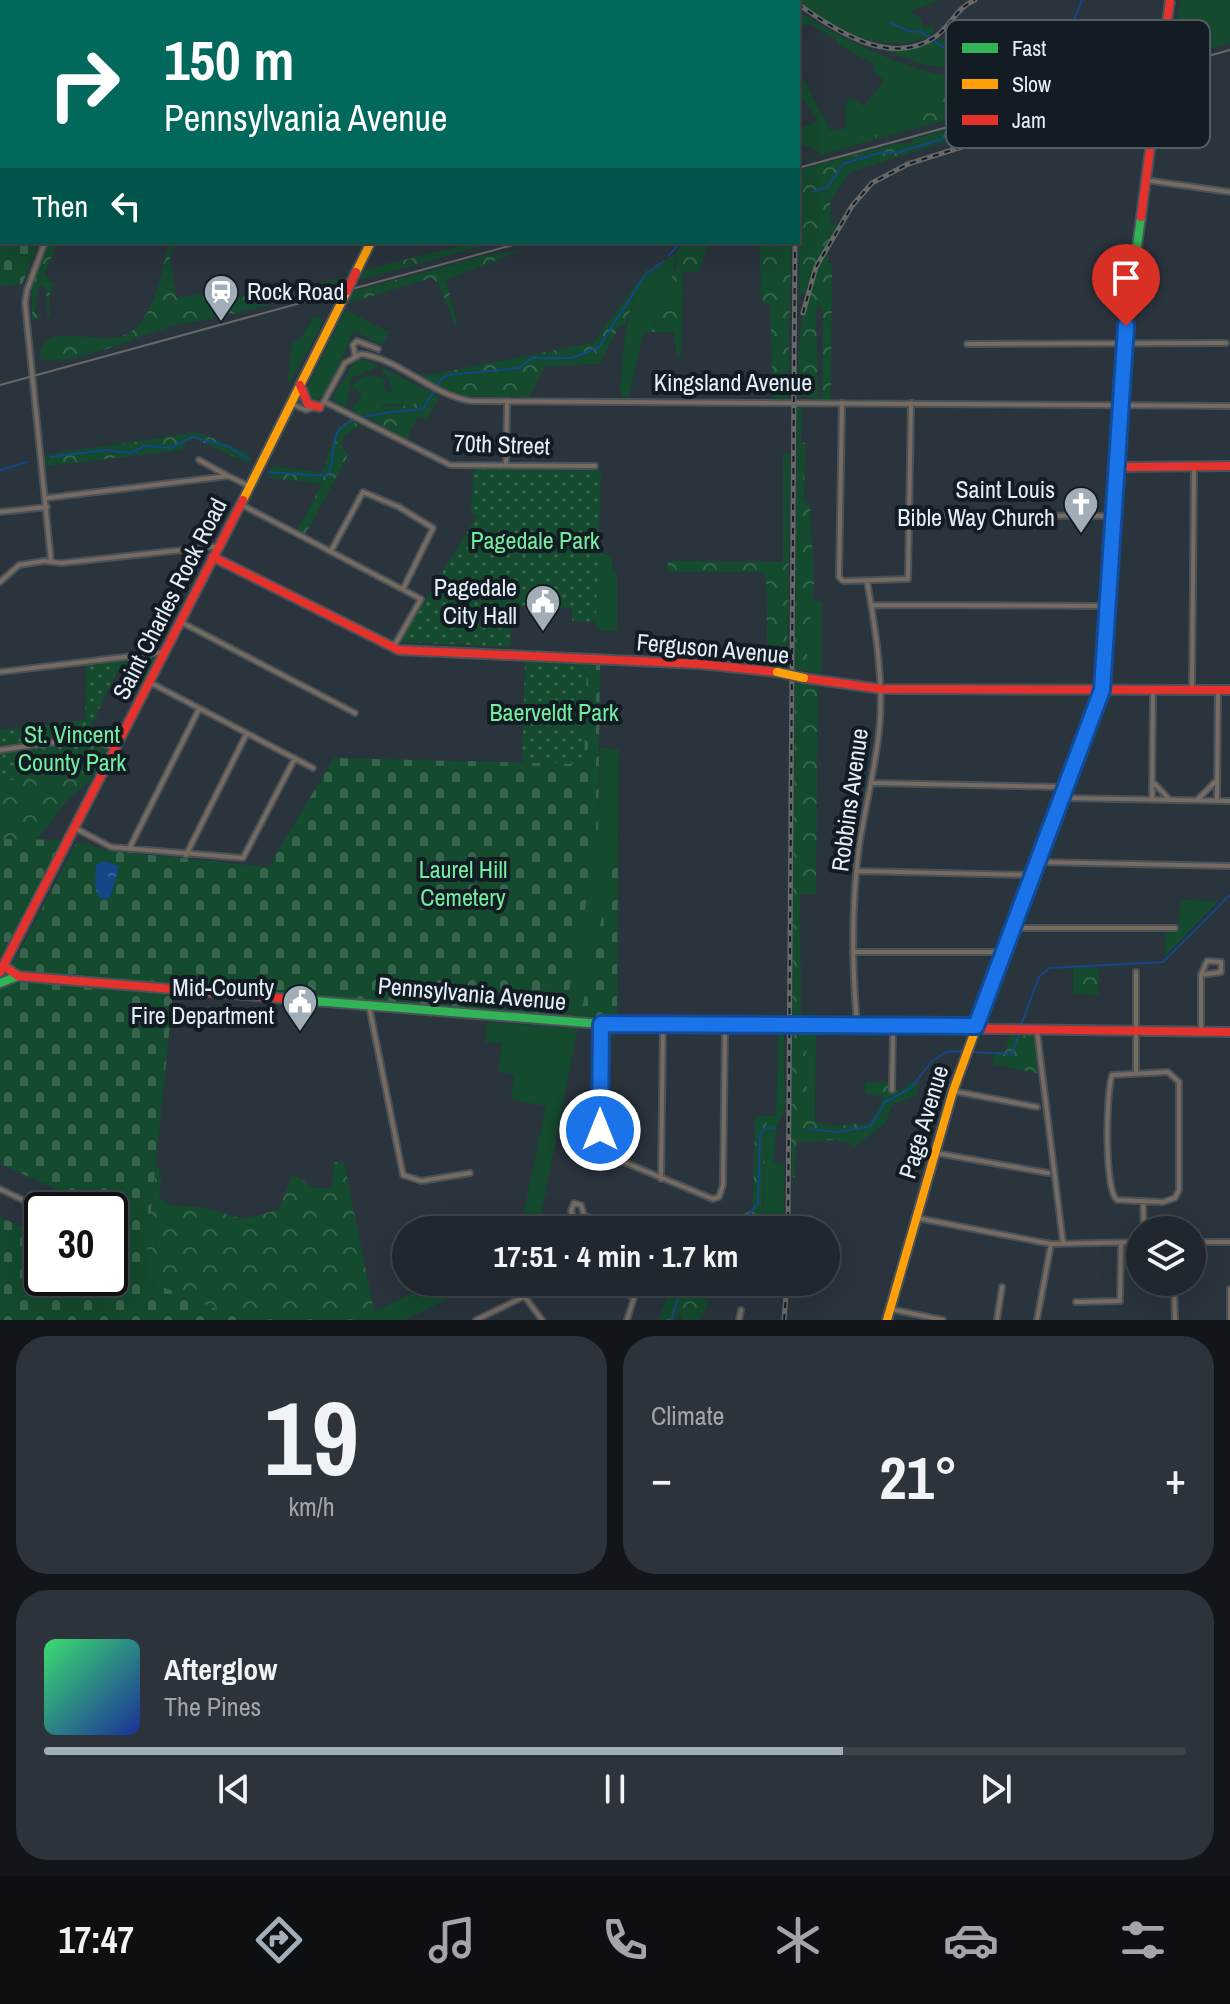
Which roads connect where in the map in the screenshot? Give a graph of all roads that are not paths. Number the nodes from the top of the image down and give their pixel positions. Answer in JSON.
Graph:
{"nodes":[{"id":1,"x":1170,"y":0,"type":"edge"},
{"id":2,"x":1167,"y":20,"type":"edge"},
{"id":3,"x":1150,"y":148,"type":"edge"},
{"id":4,"x":1145,"y":180,"type":"junction"},
{"id":5,"x":1230,"y":192,"type":"edge"},
{"id":6,"x":44,"y":244,"type":"edge"},
{"id":7,"x":370,"y":244,"type":"edge"},
{"id":8,"x":1226,"y":343,"type":"dead end"},
{"id":9,"x":967,"y":344,"type":"dead end"},
{"id":10,"x":1125,"y":344,"type":"junction"},
{"id":11,"x":378,"y":349,"type":"dead end"},
{"id":12,"x":355,"y":355,"type":"junction"},
{"id":13,"x":300,"y":385,"type":"junction"},
{"id":14,"x":507,"y":401,"type":"junction"},
{"id":15,"x":842,"y":402,"type":"junction"},
{"id":16,"x":289,"y":403,"type":"junction"},
{"id":17,"x":911,"y":403,"type":"junction"},
{"id":18,"x":322,"y":404,"type":"junction"},
{"id":19,"x":1121,"y":405,"type":"junction"},
{"id":20,"x":1230,"y":406,"type":"edge"},
{"id":21,"x":199,"y":460,"type":"dead end"},
{"id":22,"x":506,"y":465,"type":"junction"},
{"id":23,"x":595,"y":466,"type":"dead end"},
{"id":24,"x":1194,"y":466,"type":"junction"},
{"id":25,"x":1230,"y":466,"type":"edge"},
{"id":26,"x":1117,"y":467,"type":"junction"},
{"id":27,"x":228,"y":476,"type":"junction"},
{"id":28,"x":249,"y":486,"type":"junction"},
{"id":29,"x":46,"y":498,"type":"junction"},
{"id":30,"x":240,"y":504,"type":"junction"},
{"id":31,"x":47,"y":507,"type":"junction"},
{"id":32,"x":0,"y":512,"type":"edge"},
{"id":33,"x":910,"y":515,"type":"junction"},
{"id":34,"x":1115,"y":516,"type":"junction"},
{"id":35,"x":219,"y":546,"type":"junction"},
{"id":36,"x":331,"y":551,"type":"junction"},
{"id":37,"x":213,"y":557,"type":"junction"},
{"id":38,"x":51,"y":561,"type":"junction"},
{"id":39,"x":867,"y":581,"type":"junction"},
{"id":40,"x":0,"y":582,"type":"edge"},
{"id":41,"x":403,"y":589,"type":"junction"},
{"id":42,"x":871,"y":605,"type":"junction"},
{"id":43,"x":1110,"y":606,"type":"junction"},
{"id":44,"x":181,"y":622,"type":"junction"},
{"id":45,"x":393,"y":648,"type":"junction"},
{"id":46,"x":165,"y":652,"type":"junction"},
{"id":47,"x":0,"y":672,"type":"edge"},
{"id":48,"x":151,"y":683,"type":"junction"},
{"id":49,"x":881,"y":689,"type":"junction"},
{"id":50,"x":1102,"y":690,"type":"junction"},
{"id":51,"x":1153,"y":690,"type":"junction"},
{"id":52,"x":1192,"y":690,"type":"junction"},
{"id":53,"x":1218,"y":690,"type":"junction"},
{"id":54,"x":1230,"y":690,"type":"edge"},
{"id":55,"x":199,"y":709,"type":"junction"},
{"id":56,"x":355,"y":713,"type":"dead end"},
{"id":57,"x":247,"y":733,"type":"junction"},
{"id":58,"x":117,"y":748,"type":"junction"},
{"id":59,"x":0,"y":750,"type":"edge"},
{"id":60,"x":295,"y":758,"type":"junction"},
{"id":61,"x":313,"y":768,"type":"dead end"},
{"id":62,"x":1152,"y":777,"type":"junction"},
{"id":63,"x":1217,"y":779,"type":"junction"},
{"id":64,"x":873,"y":783,"type":"junction"},
{"id":65,"x":1067,"y":787,"type":"junction"},
{"id":66,"x":1063,"y":798,"type":"junction"},
{"id":67,"x":1152,"y":800,"type":"junction"},
{"id":68,"x":1197,"y":800,"type":"junction"},
{"id":69,"x":1217,"y":800,"type":"junction"},
{"id":70,"x":1171,"y":801,"type":"junction"},
{"id":71,"x":1230,"y":801,"type":"edge"},
{"id":72,"x":77,"y":829,"type":"junction"},
{"id":73,"x":129,"y":849,"type":"junction"},
{"id":74,"x":186,"y":855,"type":"junction"},
{"id":75,"x":1038,"y":862,"type":"junction"},
{"id":76,"x":1230,"y":866,"type":"edge"},
{"id":77,"x":857,"y":871,"type":"junction"},
{"id":78,"x":1033,"y":875,"type":"junction"},
{"id":79,"x":1013,"y":928,"type":"junction"},
{"id":80,"x":1175,"y":928,"type":"dead end"},
{"id":81,"x":853,"y":952,"type":"junction"},
{"id":82,"x":1004,"y":952,"type":"junction"},
{"id":83,"x":2,"y":969,"type":"edge"},
{"id":84,"x":1136,"y":972,"type":"dead end"},
{"id":85,"x":1201,"y":975,"type":"junction"},
{"id":86,"x":18,"y":976,"type":"junction"},
{"id":87,"x":0,"y":983,"type":"edge"},
{"id":88,"x":369,"y":1006,"type":"junction"},
{"id":89,"x":601,"y":1024,"type":"junction"},
{"id":90,"x":663,"y":1025,"type":"junction"},
{"id":91,"x":725,"y":1025,"type":"junction"},
{"id":92,"x":857,"y":1025,"type":"junction"},
{"id":93,"x":893,"y":1025,"type":"junction"},
{"id":94,"x":976,"y":1026,"type":"junction"},
{"id":95,"x":1037,"y":1031,"type":"junction"},
{"id":96,"x":1135,"y":1031,"type":"junction"},
{"id":97,"x":1201,"y":1031,"type":"junction"},
{"id":98,"x":1230,"y":1032,"type":"edge"},
{"id":99,"x":1136,"y":1072,"type":"junction"},
{"id":100,"x":892,"y":1090,"type":"dead end"},
{"id":101,"x":953,"y":1091,"type":"junction"},
{"id":102,"x":1037,"y":1107,"type":"dead end"},
{"id":103,"x":935,"y":1153,"type":"junction"},
{"id":104,"x":470,"y":1173,"type":"dead end"},
{"id":105,"x":1048,"y":1173,"type":"dead end"},
{"id":106,"x":661,"y":1179,"type":"junction"},
{"id":107,"x":0,"y":1189,"type":"edge"},
{"id":108,"x":24,"y":1200,"type":"edge"},
{"id":109,"x":1143,"y":1201,"type":"junction"},
{"id":110,"x":1144,"y":1216,"type":"edge"},
{"id":111,"x":916,"y":1218,"type":"junction"},
{"id":112,"x":1206,"y":1242,"type":"edge"},
{"id":113,"x":1230,"y":1242,"type":"edge"},
{"id":114,"x":1063,"y":1243,"type":"junction"},
{"id":115,"x":1121,"y":1243,"type":"junction"},
{"id":116,"x":1126,"y":1243,"type":"edge"},
{"id":117,"x":1051,"y":1244,"type":"junction"},
{"id":118,"x":1002,"y":1287,"type":"dead end"},
{"id":119,"x":1230,"y":1289,"type":"edge"},
{"id":120,"x":1174,"y":1296,"type":"edge"},
{"id":121,"x":525,"y":1297,"type":"joint"},
{"id":122,"x":634,"y":1297,"type":"edge"},
{"id":123,"x":1076,"y":1302,"type":"dead end"},
{"id":124,"x":890,"y":1309,"type":"junction"},
{"id":125,"x":741,"y":1310,"type":"dead end"},
{"id":126,"x":476,"y":1320,"type":"edge"},
{"id":127,"x":542,"y":1320,"type":"edge"},
{"id":128,"x":627,"y":1320,"type":"edge"},
{"id":129,"x":739,"y":1320,"type":"edge"},
{"id":130,"x":887,"y":1320,"type":"edge"},
{"id":131,"x":943,"y":1320,"type":"edge"},
{"id":132,"x":997,"y":1320,"type":"edge"},
{"id":133,"x":1037,"y":1320,"type":"edge"},
{"id":134,"x":1175,"y":1320,"type":"edge"},
{"id":135,"x":1230,"y":1320,"type":"edge"}],
"edges":[{"from":1,"to":2,"type":"street","name":"Page Avenue","bridge":true},
{"from":3,"to":4,"type":"street","name":"Page Avenue","bridge":true},
{"from":4,"to":5,"type":"street"},
{"from":4,"to":10,"type":"street","name":"Page Avenue"},
{"from":6,"to":29,"type":"street"},
{"from":7,"to":13,"type":"street","name":"Saint Charles Rock Road","bridge":true},
{"from":8,"to":10,"type":"street"},
{"from":9,"to":10,"type":"street"},
{"from":10,"to":19,"type":"street","name":"Page Avenue"},
{"from":11,"to":12,"type":"street"},
{"from":12,"to":14,"type":"street","name":"Kingsland Avenue"},
{"from":12,"to":18,"type":"street"},
{"from":13,"to":16,"type":"street","name":"Saint Charles Rock Road"},
{"from":13,"to":18,"type":"street"},
{"from":14,"to":15,"type":"street","name":"Kingsland Avenue"},
{"from":14,"to":22,"type":"street"},
{"from":15,"to":17,"type":"street","name":"Kingsland Avenue"},
{"from":15,"to":39,"type":"street"},
{"from":16,"to":18,"type":"street"},
{"from":16,"to":28,"type":"street","name":"Saint Charles Rock Road"},
{"from":17,"to":19,"type":"street","name":"Kingsland Avenue"},
{"from":17,"to":33,"type":"street"},
{"from":18,"to":22,"type":"street","name":"70th Street"},
{"from":19,"to":20,"type":"street","name":"Kingsland Avenue"},
{"from":19,"to":26,"type":"street","name":"Page Avenue"},
{"from":21,"to":27,"type":"street"},
{"from":22,"to":23,"type":"street","name":"70th Street"},
{"from":24,"to":25,"type":"street"},
{"from":24,"to":26,"type":"street"},
{"from":24,"to":52,"type":"street"},
{"from":26,"to":34,"type":"street","name":"Page Avenue"},
{"from":27,"to":28,"type":"street"},
{"from":27,"to":29,"type":"street"},
{"from":28,"to":30,"type":"street","name":"Saint Charles Rock Road"},
{"from":29,"to":31,"type":"street"},
{"from":30,"to":35,"type":"street","name":"Saint Charles Rock Road"},
{"from":30,"to":36,"type":"street"},
{"from":31,"to":32,"type":"street"},
{"from":31,"to":38,"type":"street"},
{"from":33,"to":34,"type":"street"},
{"from":33,"to":39,"type":"street"},
{"from":34,"to":43,"type":"street","name":"Page Avenue"},
{"from":35,"to":37,"type":"street","name":"Saint Charles Rock Road"},
{"from":35,"to":38,"type":"street"},
{"from":36,"to":41,"type":"street"},
{"from":36,"to":41,"type":"street"},
{"from":37,"to":44,"type":"street","name":"Saint Charles Rock Road"},
{"from":37,"to":45,"type":"street","name":"Ferguson Avenue"},
{"from":38,"to":40,"type":"street"},
{"from":39,"to":42,"type":"street","name":"Robbins Avenue"},
{"from":41,"to":45,"type":"street"},
{"from":42,"to":43,"type":"street"},
{"from":42,"to":49,"type":"street","name":"Robbins Avenue"},
{"from":43,"to":50,"type":"street","name":"Page Avenue"},
{"from":44,"to":46,"type":"street","name":"Saint Charles Rock Road"},
{"from":44,"to":56,"type":"street"},
{"from":45,"to":49,"type":"street","name":"Ferguson Avenue","bridge":true},
{"from":46,"to":47,"type":"street"},
{"from":46,"to":48,"type":"street","name":"Saint Charles Rock Road"},
{"from":48,"to":55,"type":"street"},
{"from":48,"to":58,"type":"street","name":"Saint Charles Rock Road"},
{"from":49,"to":50,"type":"street","name":"Ferguson Avenue"},
{"from":49,"to":64,"type":"street","name":"Robbins Avenue"},
{"from":50,"to":51,"type":"street","name":"Ferguson Avenue"},
{"from":50,"to":65,"type":"street","name":"Page Avenue"},
{"from":51,"to":52,"type":"street","name":"Ferguson Avenue"},
{"from":51,"to":62,"type":"street"},
{"from":52,"to":53,"type":"street","name":"Ferguson Avenue"},
{"from":53,"to":54,"type":"street","name":"Ferguson Avenue"},
{"from":53,"to":63,"type":"street"},
{"from":55,"to":57,"type":"street"},
{"from":55,"to":73,"type":"street"},
{"from":57,"to":60,"type":"street"},
{"from":57,"to":74,"type":"street"},
{"from":58,"to":59,"type":"street"},
{"from":58,"to":72,"type":"street","name":"Saint Charles Rock Road"},
{"from":60,"to":61,"type":"street"},
{"from":60,"to":74,"type":"street"},
{"from":62,"to":67,"type":"street"},
{"from":62,"to":70,"type":"street"},
{"from":63,"to":68,"type":"street"},
{"from":63,"to":69,"type":"street"},
{"from":64,"to":65,"type":"street"},
{"from":64,"to":77,"type":"street","name":"Robbins Avenue"},
{"from":65,"to":66,"type":"street","name":"Page Avenue"},
{"from":66,"to":67,"type":"street"},
{"from":66,"to":75,"type":"street","name":"Page Avenue"},
{"from":67,"to":70,"type":"street"},
{"from":68,"to":69,"type":"street"},
{"from":68,"to":70,"type":"street"},
{"from":69,"to":71,"type":"street"},
{"from":72,"to":73,"type":"street"},
{"from":72,"to":83,"type":"street","name":"Saint Charles Rock Road"},
{"from":73,"to":74,"type":"street"},
{"from":75,"to":76,"type":"street"},
{"from":75,"to":78,"type":"street","name":"Page Avenue"},
{"from":77,"to":78,"type":"street"},
{"from":77,"to":81,"type":"street","name":"Robbins Avenue"},
{"from":78,"to":79,"type":"street","name":"Page Avenue"},
{"from":79,"to":80,"type":"street"},
{"from":79,"to":82,"type":"street","name":"Page Avenue"},
{"from":81,"to":82,"type":"street"},
{"from":81,"to":92,"type":"street","name":"Robbins Avenue"},
{"from":82,"to":94,"type":"street","name":"Page Avenue"},
{"from":83,"to":86,"type":"street"},
{"from":84,"to":96,"type":"street"},
{"from":85,"to":85,"type":"street"},
{"from":85,"to":97,"type":"street"},
{"from":86,"to":87,"type":"street"},
{"from":86,"to":88,"type":"street","name":"Pennsylvania Avenue"},
{"from":88,"to":89,"type":"street","name":"Pennsylvania Avenue"},
{"from":88,"to":104,"type":"street"},
{"from":89,"to":90,"type":"street","name":"Pennsylvania Avenue"},
{"from":89,"to":106,"type":"street"},
{"from":90,"to":91,"type":"street","name":"Pennsylvania Avenue"},
{"from":90,"to":106,"type":"street"},
{"from":91,"to":92,"type":"street","name":"Pennsylvania Avenue"},
{"from":91,"to":106,"type":"street"},
{"from":92,"to":93,"type":"street","name":"Pennsylvania Avenue"},
{"from":93,"to":94,"type":"street","name":"Pennsylvania Avenue"},
{"from":93,"to":100,"type":"street"},
{"from":94,"to":95,"type":"street","name":"Pennsylvania Avenue"},
{"from":94,"to":101,"type":"street","name":"Page Avenue"},
{"from":95,"to":96,"type":"street","name":"Pennsylvania Avenue"},
{"from":95,"to":114,"type":"street"},
{"from":96,"to":97,"type":"street","name":"Pennsylvania Avenue"},
{"from":96,"to":99,"type":"street"},
{"from":97,"to":98,"type":"street","name":"Pennsylvania Avenue"},
{"from":99,"to":109,"type":"street"},
{"from":99,"to":109,"type":"street"},
{"from":101,"to":102,"type":"street"},
{"from":101,"to":103,"type":"street","name":"Page Avenue"},
{"from":103,"to":105,"type":"street"},
{"from":103,"to":111,"type":"street","name":"Page Avenue"},
{"from":107,"to":108,"type":"street"},
{"from":109,"to":110,"type":"street"},
{"from":111,"to":117,"type":"street"},
{"from":111,"to":124,"type":"street","name":"Page Avenue"},
{"from":112,"to":113,"type":"street"},
{"from":114,"to":115,"type":"street"},
{"from":114,"to":117,"type":"street"},
{"from":115,"to":116,"type":"street"},
{"from":115,"to":123,"type":"street"},
{"from":117,"to":133,"type":"street"},
{"from":118,"to":132,"type":"street"},
{"from":119,"to":135,"type":"street"},
{"from":120,"to":134,"type":"street"},
{"from":121,"to":126,"type":"street"},
{"from":121,"to":127,"type":"street"},
{"from":122,"to":128,"type":"street"},
{"from":124,"to":130,"type":"street","name":"Page Avenue"},
{"from":124,"to":131,"type":"street"},
{"from":125,"to":129,"type":"street"}]}
